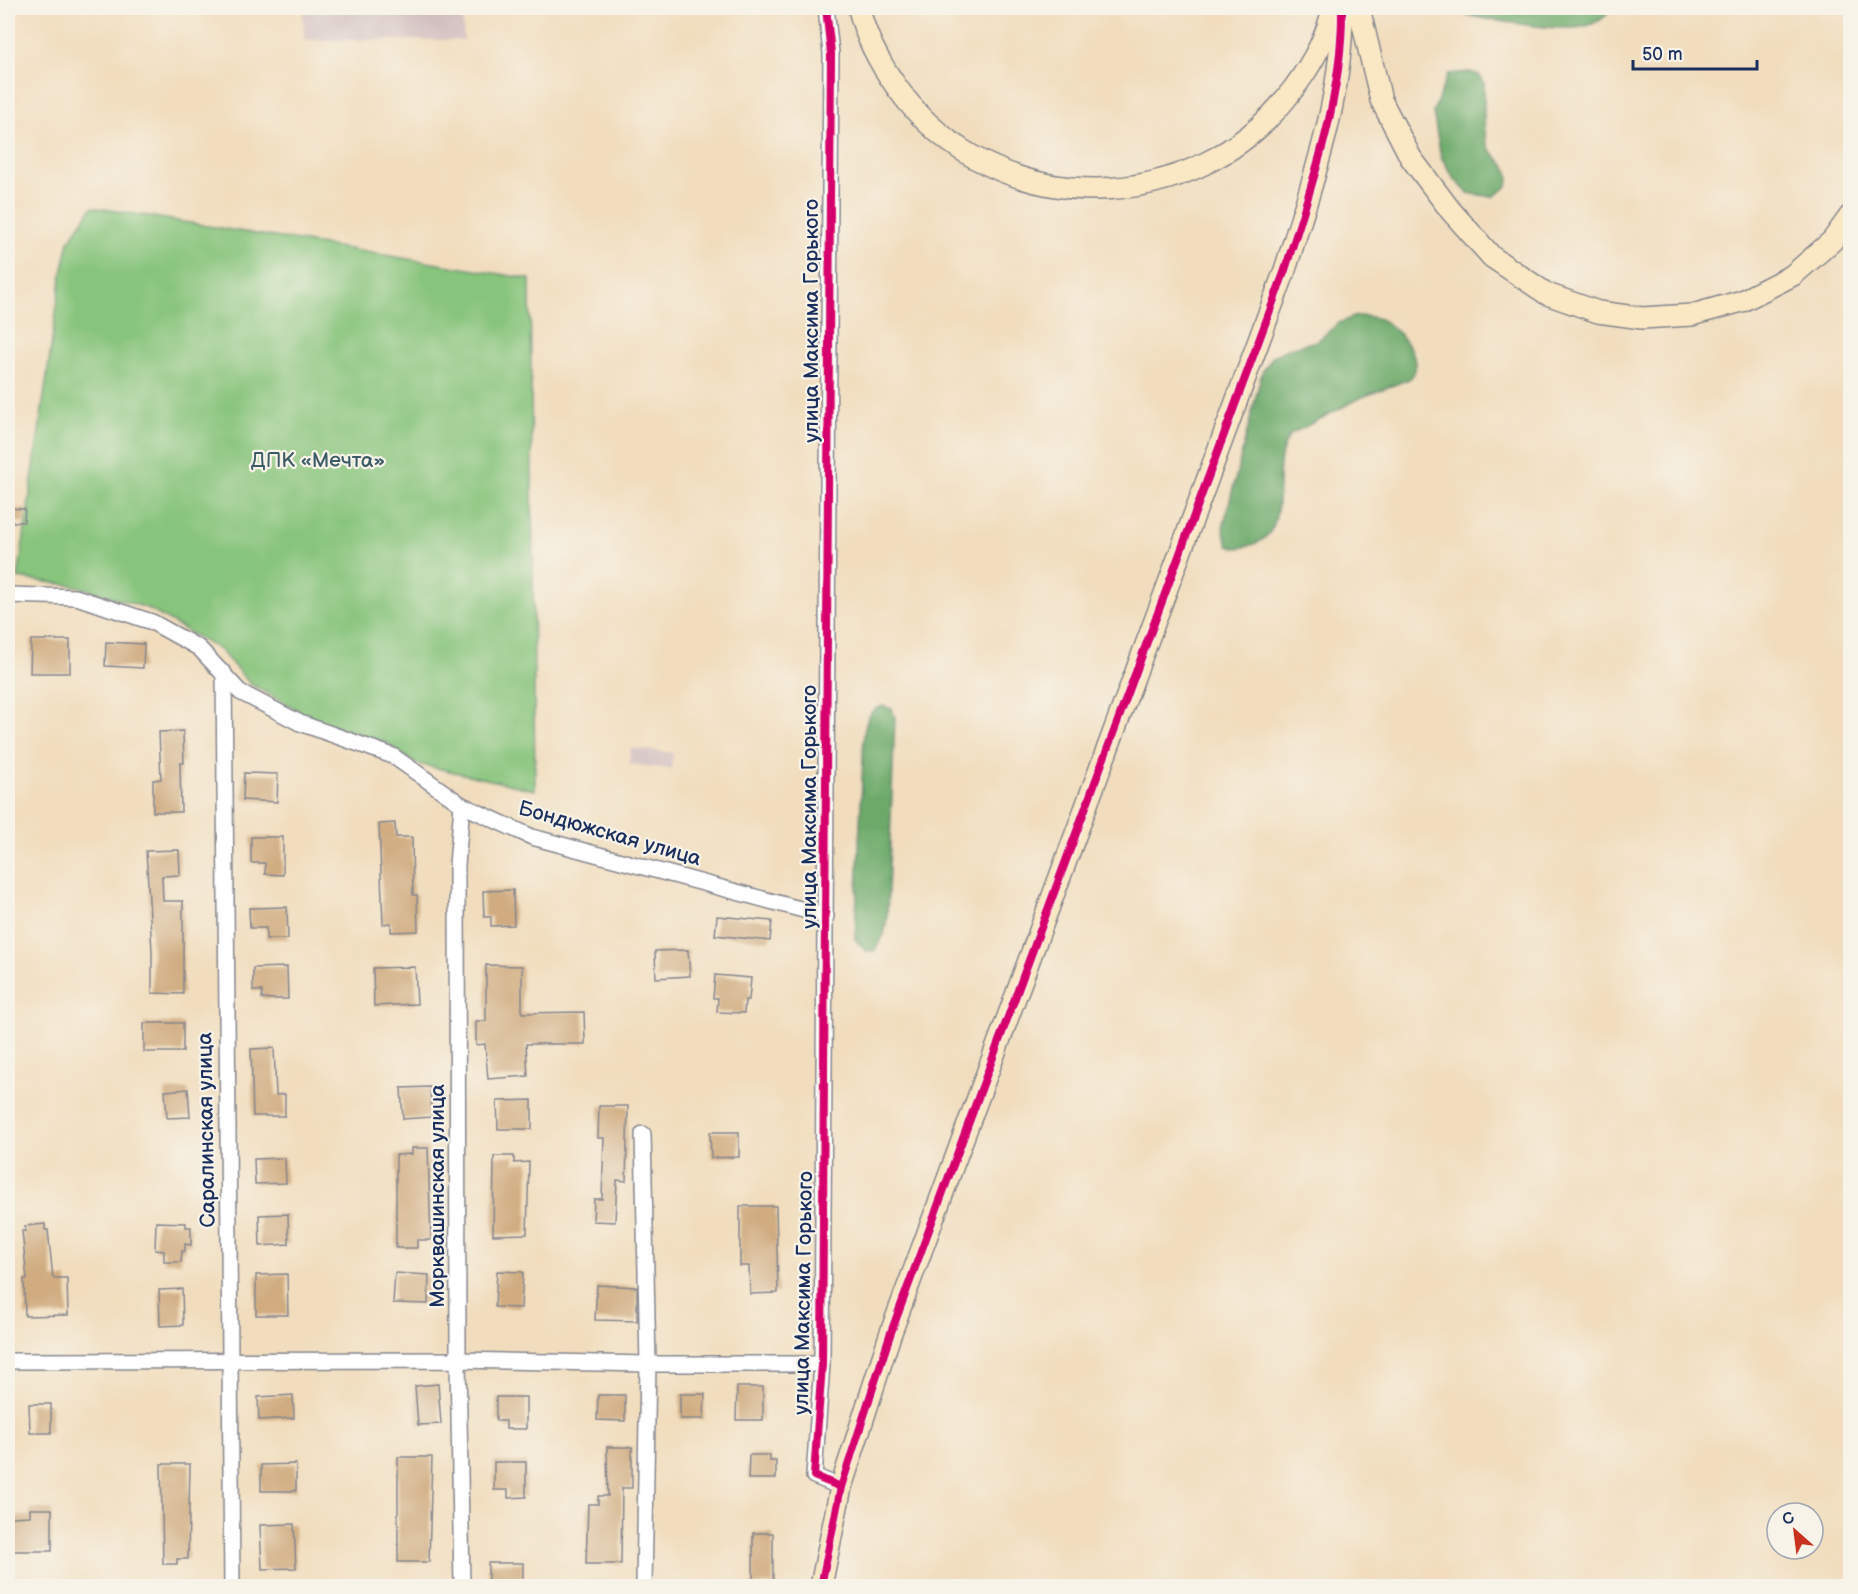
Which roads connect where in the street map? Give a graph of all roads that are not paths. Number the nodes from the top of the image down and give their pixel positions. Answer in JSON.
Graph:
{"nodes":[{"id":1,"x":826,"y":8,"type":"edge"},
{"id":2,"x":859,"y":8,"type":"edge"},
{"id":3,"x":1333,"y":8,"type":"edge"},
{"id":4,"x":1342,"y":8,"type":"edge"},
{"id":5,"x":1359,"y":8,"type":"edge"},
{"id":6,"x":1851,"y":216,"type":"edge"},
{"id":7,"x":8,"y":595,"type":"edge"},
{"id":8,"x":224,"y":673,"type":"junction"},
{"id":9,"x":462,"y":805,"type":"junction"},
{"id":10,"x":826,"y":916,"type":"junction"},
{"id":11,"x":643,"y":1134,"type":"dead end"},
{"id":12,"x":458,"y":1360,"type":"junction"},
{"id":13,"x":8,"y":1361,"type":"edge"},
{"id":14,"x":230,"y":1362,"type":"junction"},
{"id":15,"x":648,"y":1364,"type":"junction"},
{"id":16,"x":822,"y":1364,"type":"junction"},
{"id":17,"x":841,"y":1487,"type":"junction"},
{"id":18,"x":232,"y":1587,"type":"edge"},
{"id":19,"x":462,"y":1587,"type":"edge"},
{"id":20,"x":644,"y":1587,"type":"edge"},
{"id":21,"x":821,"y":1587,"type":"edge"}],
"edges":[{"from":1,"to":10,"type":"street","name":"улица Максима Горького"},
{"from":2,"to":3,"type":"street"},
{"from":4,"to":17,"type":"street"},
{"from":5,"to":6,"type":"street"},
{"from":7,"to":8,"type":"street","name":"Бондюжская улица"},
{"from":8,"to":9,"type":"street","name":"Бондюжская улица"},
{"from":8,"to":14,"type":"street","name":"Саралинская улица"},
{"from":9,"to":10,"type":"street","name":"Бондюжская улица"},
{"from":9,"to":12,"type":"street","name":"Морквашинская улица"},
{"from":10,"to":16,"type":"street","name":"улица Максима Горького"},
{"from":11,"to":15,"type":"street"},
{"from":12,"to":14,"type":"street"},
{"from":12,"to":15,"type":"street"},
{"from":12,"to":19,"type":"street","name":"Морквашинская улица"},
{"from":13,"to":14,"type":"street"},
{"from":14,"to":18,"type":"street","name":"Саралинская улица"},
{"from":15,"to":16,"type":"street"},
{"from":15,"to":20,"type":"street"},
{"from":16,"to":17,"type":"street","name":"улица Максима Горького"},
{"from":17,"to":21,"type":"street"}]}
